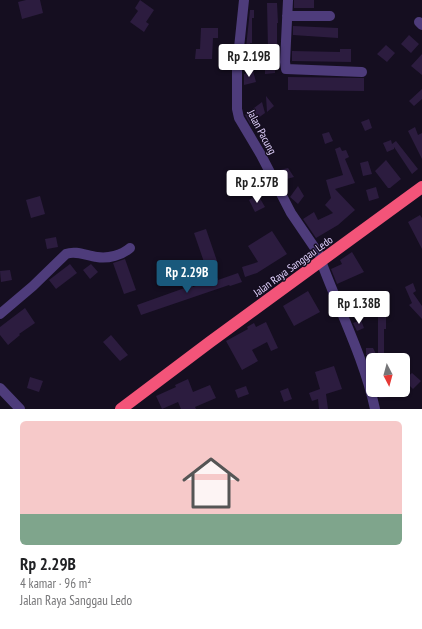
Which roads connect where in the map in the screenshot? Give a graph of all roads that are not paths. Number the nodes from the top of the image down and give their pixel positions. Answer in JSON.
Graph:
{"nodes":[{"id":1,"x":244,"y":0,"type":"edge"},
{"id":2,"x":288,"y":0,"type":"edge"},
{"id":3,"x":287,"y":16,"type":"junction"},
{"id":4,"x":330,"y":16,"type":"dead end"},
{"id":5,"x":362,"y":72,"type":"dead end"},
{"id":6,"x":422,"y":187,"type":"edge"},
{"id":7,"x":130,"y":248,"type":"dead end"},
{"id":8,"x":322,"y":260,"type":"junction"},
{"id":9,"x":0,"y":314,"type":"edge"},
{"id":10,"x":0,"y":388,"type":"edge"},
{"id":11,"x":20,"y":409,"type":"edge"},
{"id":12,"x":121,"y":409,"type":"edge"},
{"id":13,"x":375,"y":409,"type":"edge"}],
"edges":[{"from":1,"to":8,"type":"street","name":"Jalan Pacung"},
{"from":2,"to":3,"type":"street"},
{"from":3,"to":4,"type":"street"},
{"from":3,"to":5,"type":"street"},
{"from":6,"to":8,"type":"highway","name":"Jalan Raya Sanggau Ledo"},
{"from":7,"to":9,"type":"street"},
{"from":8,"to":12,"type":"highway","name":"Jalan Raya Sanggau Ledo"},
{"from":8,"to":13,"type":"street","name":"Jalan Pacung"},
{"from":10,"to":11,"type":"street"}]}
